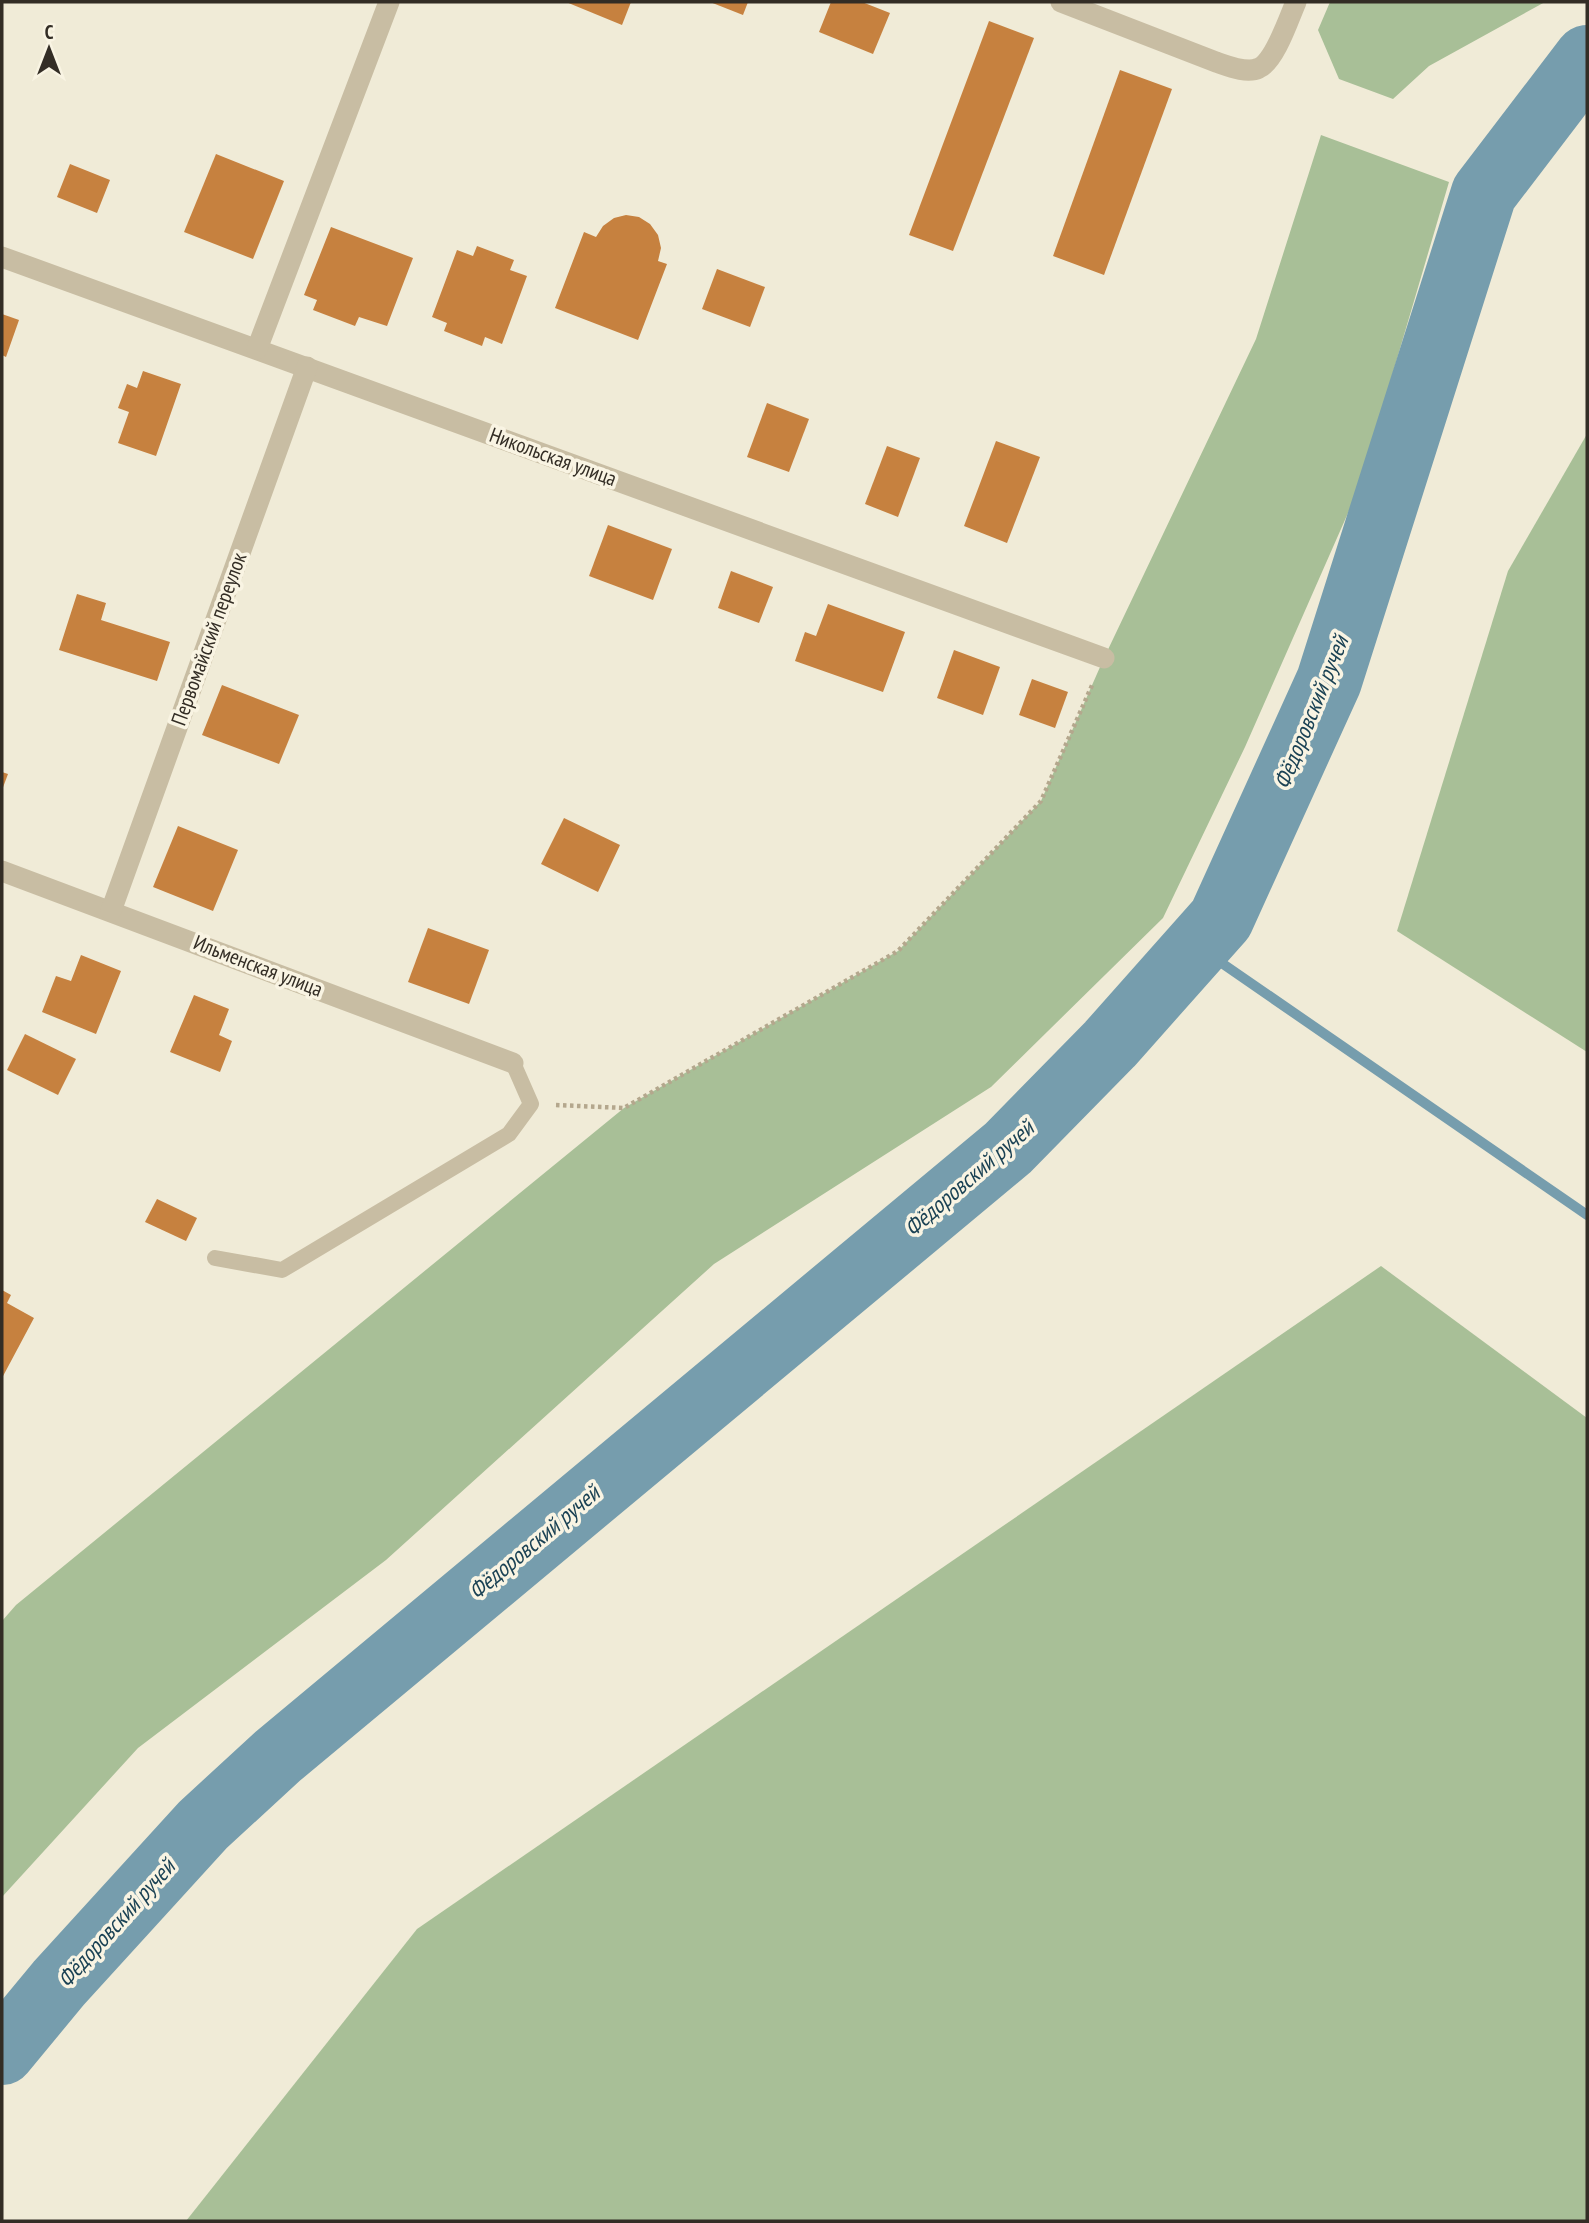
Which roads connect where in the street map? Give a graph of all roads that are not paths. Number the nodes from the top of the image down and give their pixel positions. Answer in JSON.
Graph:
{"nodes":[{"id":1,"x":389,"y":2,"type":"edge"},
{"id":2,"x":1061,"y":2,"type":"edge"},
{"id":3,"x":1296,"y":2,"type":"edge"},
{"id":4,"x":2,"y":257,"type":"edge"},
{"id":5,"x":257,"y":349,"type":"junction"},
{"id":6,"x":307,"y":367,"type":"junction"},
{"id":7,"x":1104,"y":657,"type":"road end"},
{"id":8,"x":2,"y":871,"type":"edge"},
{"id":9,"x":111,"y":911,"type":"junction"},
{"id":10,"x":513,"y":1063,"type":"joint"},
{"id":11,"x":215,"y":1258,"type":"dead end"}],
"edges":[{"from":1,"to":5,"type":"street"},
{"from":2,"to":3,"type":"street"},
{"from":4,"to":5,"type":"street","name":"Никольская улица"},
{"from":5,"to":6,"type":"street","name":"Никольская улица"},
{"from":6,"to":7,"type":"street","name":"Никольская улица"},
{"from":6,"to":9,"type":"street","name":"Первомайский переулок"},
{"from":8,"to":9,"type":"street","name":"Ильменская улица"},
{"from":9,"to":10,"type":"street","name":"Ильменская улица"},
{"from":10,"to":11,"type":"lane"}]}
